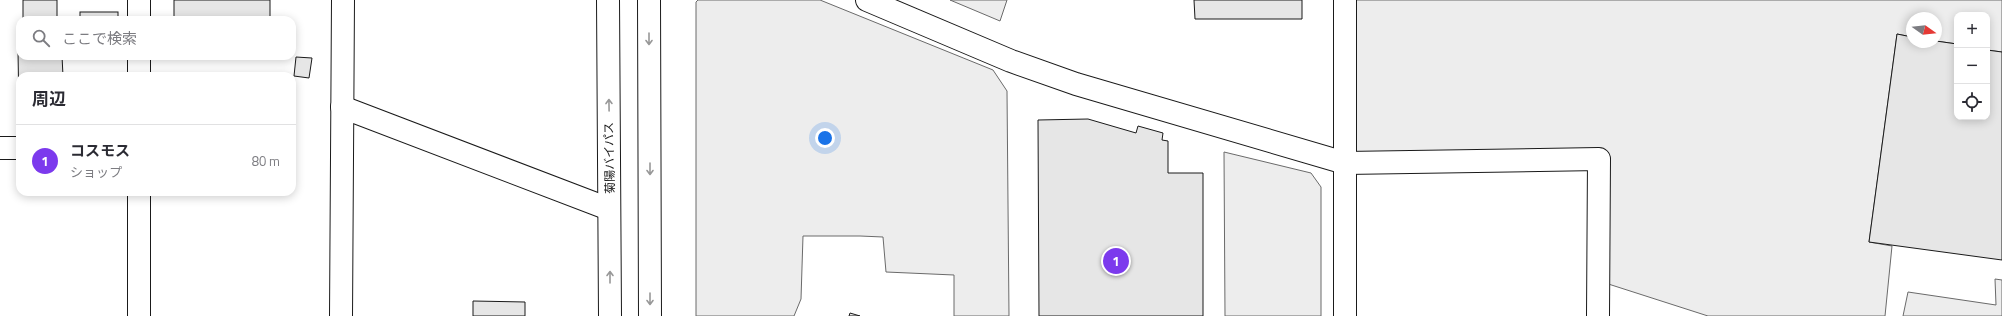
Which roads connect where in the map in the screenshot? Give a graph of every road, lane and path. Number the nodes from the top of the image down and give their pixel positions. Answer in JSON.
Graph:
{"nodes":[{"id":1,"x":139,"y":0,"type":"edge"},
{"id":2,"x":343,"y":0,"type":"edge"},
{"id":3,"x":608,"y":0,"type":"edge"},
{"id":4,"x":649,"y":0,"type":"edge"},
{"id":5,"x":867,"y":0,"type":"edge"},
{"id":6,"x":1345,"y":0,"type":"edge"},
{"id":7,"x":139,"y":16,"type":"edge"},
{"id":8,"x":139,"y":60,"type":"edge"},
{"id":9,"x":139,"y":72,"type":"edge"},
{"id":10,"x":342,"y":107,"type":"junction"},
{"id":11,"x":0,"y":148,"type":"edge"},
{"id":12,"x":16,"y":148,"type":"edge"},
{"id":13,"x":1345,"y":163,"type":"junction"},
{"id":14,"x":139,"y":196,"type":"edge"},
{"id":15,"x":610,"y":209,"type":"junction"},
{"id":16,"x":139,"y":316,"type":"edge"},
{"id":17,"x":341,"y":316,"type":"edge"},
{"id":18,"x":610,"y":316,"type":"edge"},
{"id":19,"x":650,"y":316,"type":"edge"},
{"id":20,"x":1345,"y":316,"type":"edge"},
{"id":21,"x":1598,"y":316,"type":"edge"}],
"edges":[{"from":1,"to":7,"type":"main road"},
{"from":2,"to":10,"type":"main road"},
{"from":15,"to":3,"type":"main road","name":"菊陽バイパス","one_way":true},
{"from":4,"to":19,"type":"main road","one_way":true},
{"from":5,"to":13,"type":"main road"},
{"from":6,"to":13,"type":"main road"},
{"from":8,"to":9,"type":"main road"},
{"from":10,"to":15,"type":"main road"},
{"from":10,"to":17,"type":"main road"},
{"from":11,"to":12,"type":"main road"},
{"from":13,"to":20,"type":"main road"},
{"from":13,"to":21,"type":"main road"},
{"from":14,"to":16,"type":"main road"},
{"from":18,"to":15,"type":"main road","name":"菊陽バイパス","one_way":true}]}
